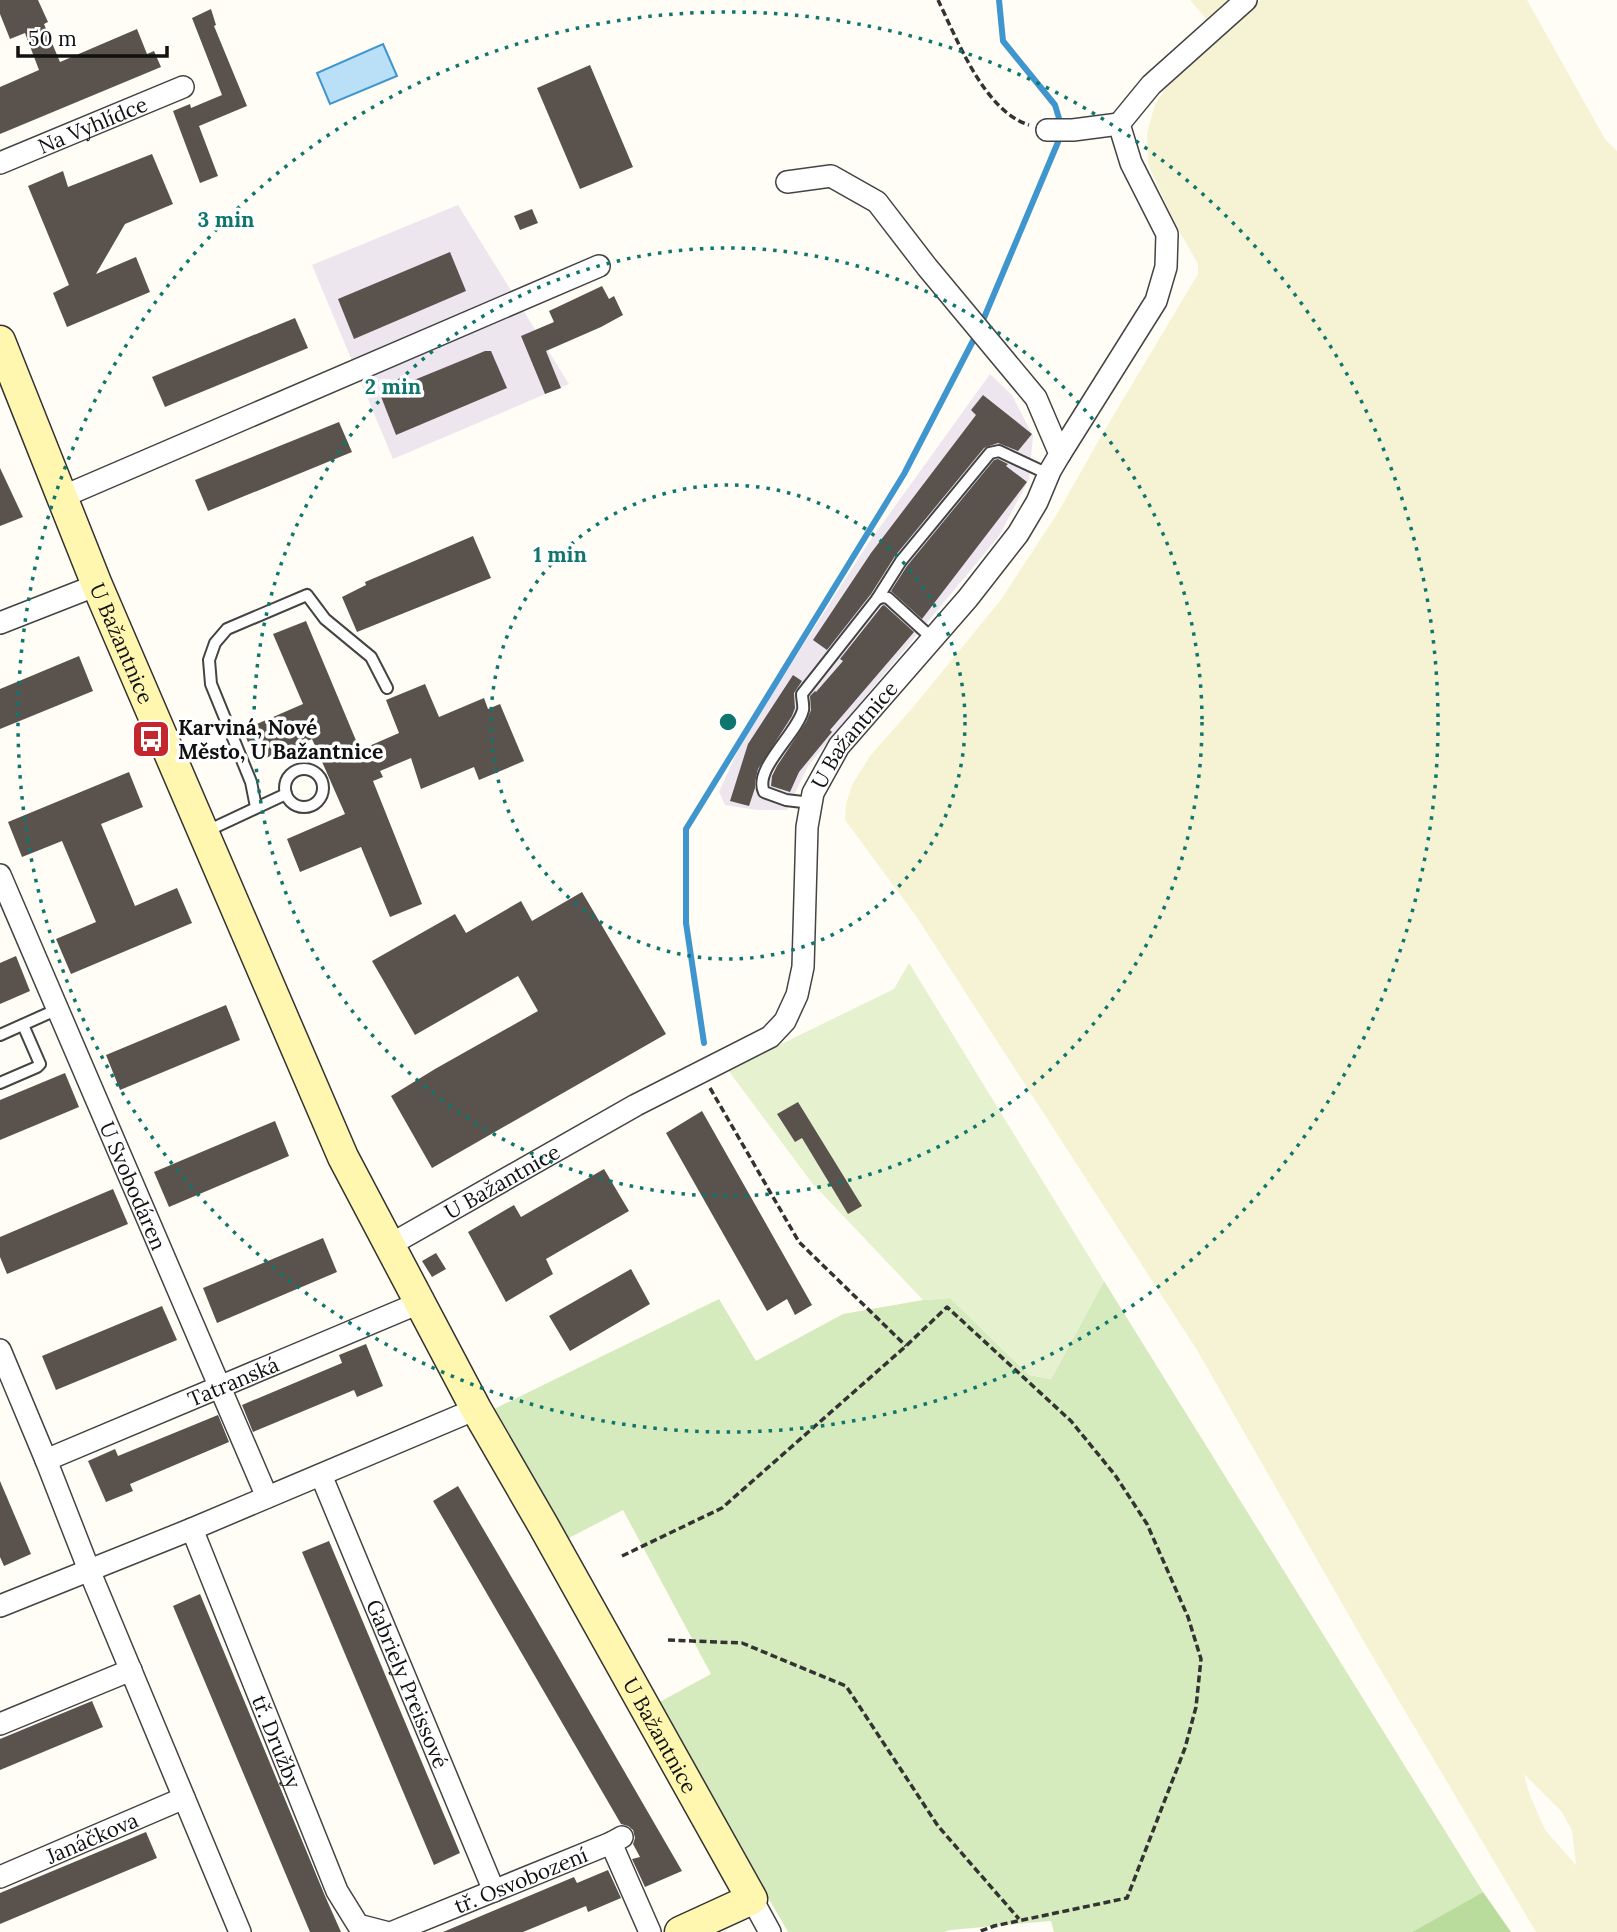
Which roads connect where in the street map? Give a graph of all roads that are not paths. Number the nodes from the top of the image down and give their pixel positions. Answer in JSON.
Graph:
{"nodes":[{"id":1,"x":1246,"y":0,"type":"edge"},
{"id":2,"x":183,"y":87,"type":"dead end"},
{"id":3,"x":1119,"y":124,"type":"junction"},
{"id":4,"x":1047,"y":130,"type":"road end"},
{"id":5,"x":0,"y":163,"type":"edge"},
{"id":6,"x":787,"y":182,"type":"dead end"},
{"id":7,"x":599,"y":266,"type":"dead end"},
{"id":8,"x":0,"y":341,"type":"edge"},
{"id":9,"x":1060,"y":454,"type":"junction"},
{"id":10,"x":1048,"y":474,"type":"junction"},
{"id":11,"x":62,"y":498,"type":"junction"},
{"id":12,"x":97,"y":585,"type":"junction"},
{"id":13,"x":877,"y":599,"type":"junction"},
{"id":14,"x":0,"y":623,"type":"edge"},
{"id":15,"x":933,"y":639,"type":"junction"},
{"id":16,"x":387,"y":688,"type":"dead end"},
{"id":17,"x":286,"y":794,"type":"dead end"},
{"id":18,"x":811,"y":803,"type":"junction"},
{"id":19,"x":256,"y":807,"type":"junction"},
{"id":20,"x":204,"y":832,"type":"junction"},
{"id":21,"x":0,"y":875,"type":"edge"},
{"id":22,"x":58,"y":1009,"type":"junction"},
{"id":23,"x":23,"y":1025,"type":"junction"},
{"id":24,"x":0,"y":1035,"type":"edge"},
{"id":25,"x":0,"y":1083,"type":"edge"},
{"id":26,"x":388,"y":1246,"type":"junction"},
{"id":27,"x":419,"y":1303,"type":"junction"},
{"id":28,"x":0,"y":1350,"type":"edge"},
{"id":29,"x":221,"y":1388,"type":"junction"},
{"id":30,"x":476,"y":1409,"type":"junction"},
{"id":31,"x":46,"y":1460,"type":"junction"},
{"id":32,"x":321,"y":1475,"type":"junction"},
{"id":33,"x":267,"y":1497,"type":"junction"},
{"id":34,"x":192,"y":1529,"type":"junction"},
{"id":35,"x":89,"y":1570,"type":"junction"},
{"id":36,"x":0,"y":1606,"type":"edge"},
{"id":37,"x":131,"y":1670,"type":"junction"},
{"id":38,"x":0,"y":1724,"type":"edge"},
{"id":39,"x":184,"y":1798,"type":"junction"},
{"id":40,"x":0,"y":1877,"type":"edge"},
{"id":41,"x":494,"y":1891,"type":"junction"},
{"id":42,"x":752,"y":1899,"type":"junction"},
{"id":43,"x":239,"y":1932,"type":"edge"},
{"id":44,"x":385,"y":1932,"type":"edge"},
{"id":45,"x":393,"y":1932,"type":"edge"},
{"id":46,"x":650,"y":1932,"type":"edge"},
{"id":47,"x":680,"y":1932,"type":"edge"},
{"id":48,"x":770,"y":1932,"type":"edge"}],
"edges":[{"from":1,"to":3,"type":"street"},
{"from":2,"to":5,"type":"street","name":"Na Vyhlídce"},
{"from":3,"to":4,"type":"street"},
{"from":3,"to":9,"type":"street","name":"U Bažantnice"},
{"from":6,"to":9,"type":"street"},
{"from":7,"to":11,"type":"street"},
{"from":8,"to":11,"type":"street","name":"U Bažantnice"},
{"from":9,"to":10,"type":"street","name":"U Bažantnice"},
{"from":10,"to":13,"type":"lane"},
{"from":10,"to":15,"type":"street","name":"U Bažantnice"},
{"from":11,"to":12,"type":"street","name":"U Bažantnice"},
{"from":12,"to":14,"type":"street"},
{"from":12,"to":20,"type":"street","name":"U Bažantnice"},
{"from":13,"to":15,"type":"lane"},
{"from":13,"to":18,"type":"lane"},
{"from":15,"to":18,"type":"street","name":"U Bažantnice"},
{"from":16,"to":19,"type":"lane"},
{"from":17,"to":19,"type":"lane"},
{"from":18,"to":26,"type":"street","name":"U Bažantnice"},
{"from":19,"to":20,"type":"lane"},
{"from":20,"to":26,"type":"street","name":"U Bažantnice"},
{"from":21,"to":22,"type":"street","name":"U Svobodáren"},
{"from":22,"to":23,"type":"lane"},
{"from":22,"to":29,"type":"street","name":"U Svobodáren"},
{"from":23,"to":24,"type":"lane"},
{"from":23,"to":25,"type":"lane"},
{"from":26,"to":27,"type":"street","name":"U Bažantnice"},
{"from":27,"to":29,"type":"street","name":"Tatranská"},
{"from":27,"to":30,"type":"street","name":"U Bažantnice"},
{"from":28,"to":31,"type":"street"},
{"from":29,"to":31,"type":"street","name":"Tatranská"},
{"from":29,"to":33,"type":"street","name":"U Svobodáren"},
{"from":30,"to":32,"type":"street"},
{"from":30,"to":42,"type":"street","name":"U Bažantnice"},
{"from":31,"to":35,"type":"street"},
{"from":32,"to":33,"type":"street"},
{"from":32,"to":41,"type":"street","name":"Gabriely Preissové"},
{"from":33,"to":34,"type":"street"},
{"from":34,"to":35,"type":"street"},
{"from":34,"to":44,"type":"street","name":"tř. Družby"},
{"from":35,"to":36,"type":"street"},
{"from":35,"to":37,"type":"street"},
{"from":37,"to":38,"type":"street"},
{"from":37,"to":39,"type":"street"},
{"from":39,"to":40,"type":"street","name":"Janáčkova"},
{"from":39,"to":43,"type":"street"},
{"from":41,"to":45,"type":"street","name":"tř. Osvobození"},
{"from":41,"to":46,"type":"street","name":"tř. Osvobození"},
{"from":42,"to":47,"type":"street"},
{"from":42,"to":48,"type":"street","name":"U Bažantnice"}]}
